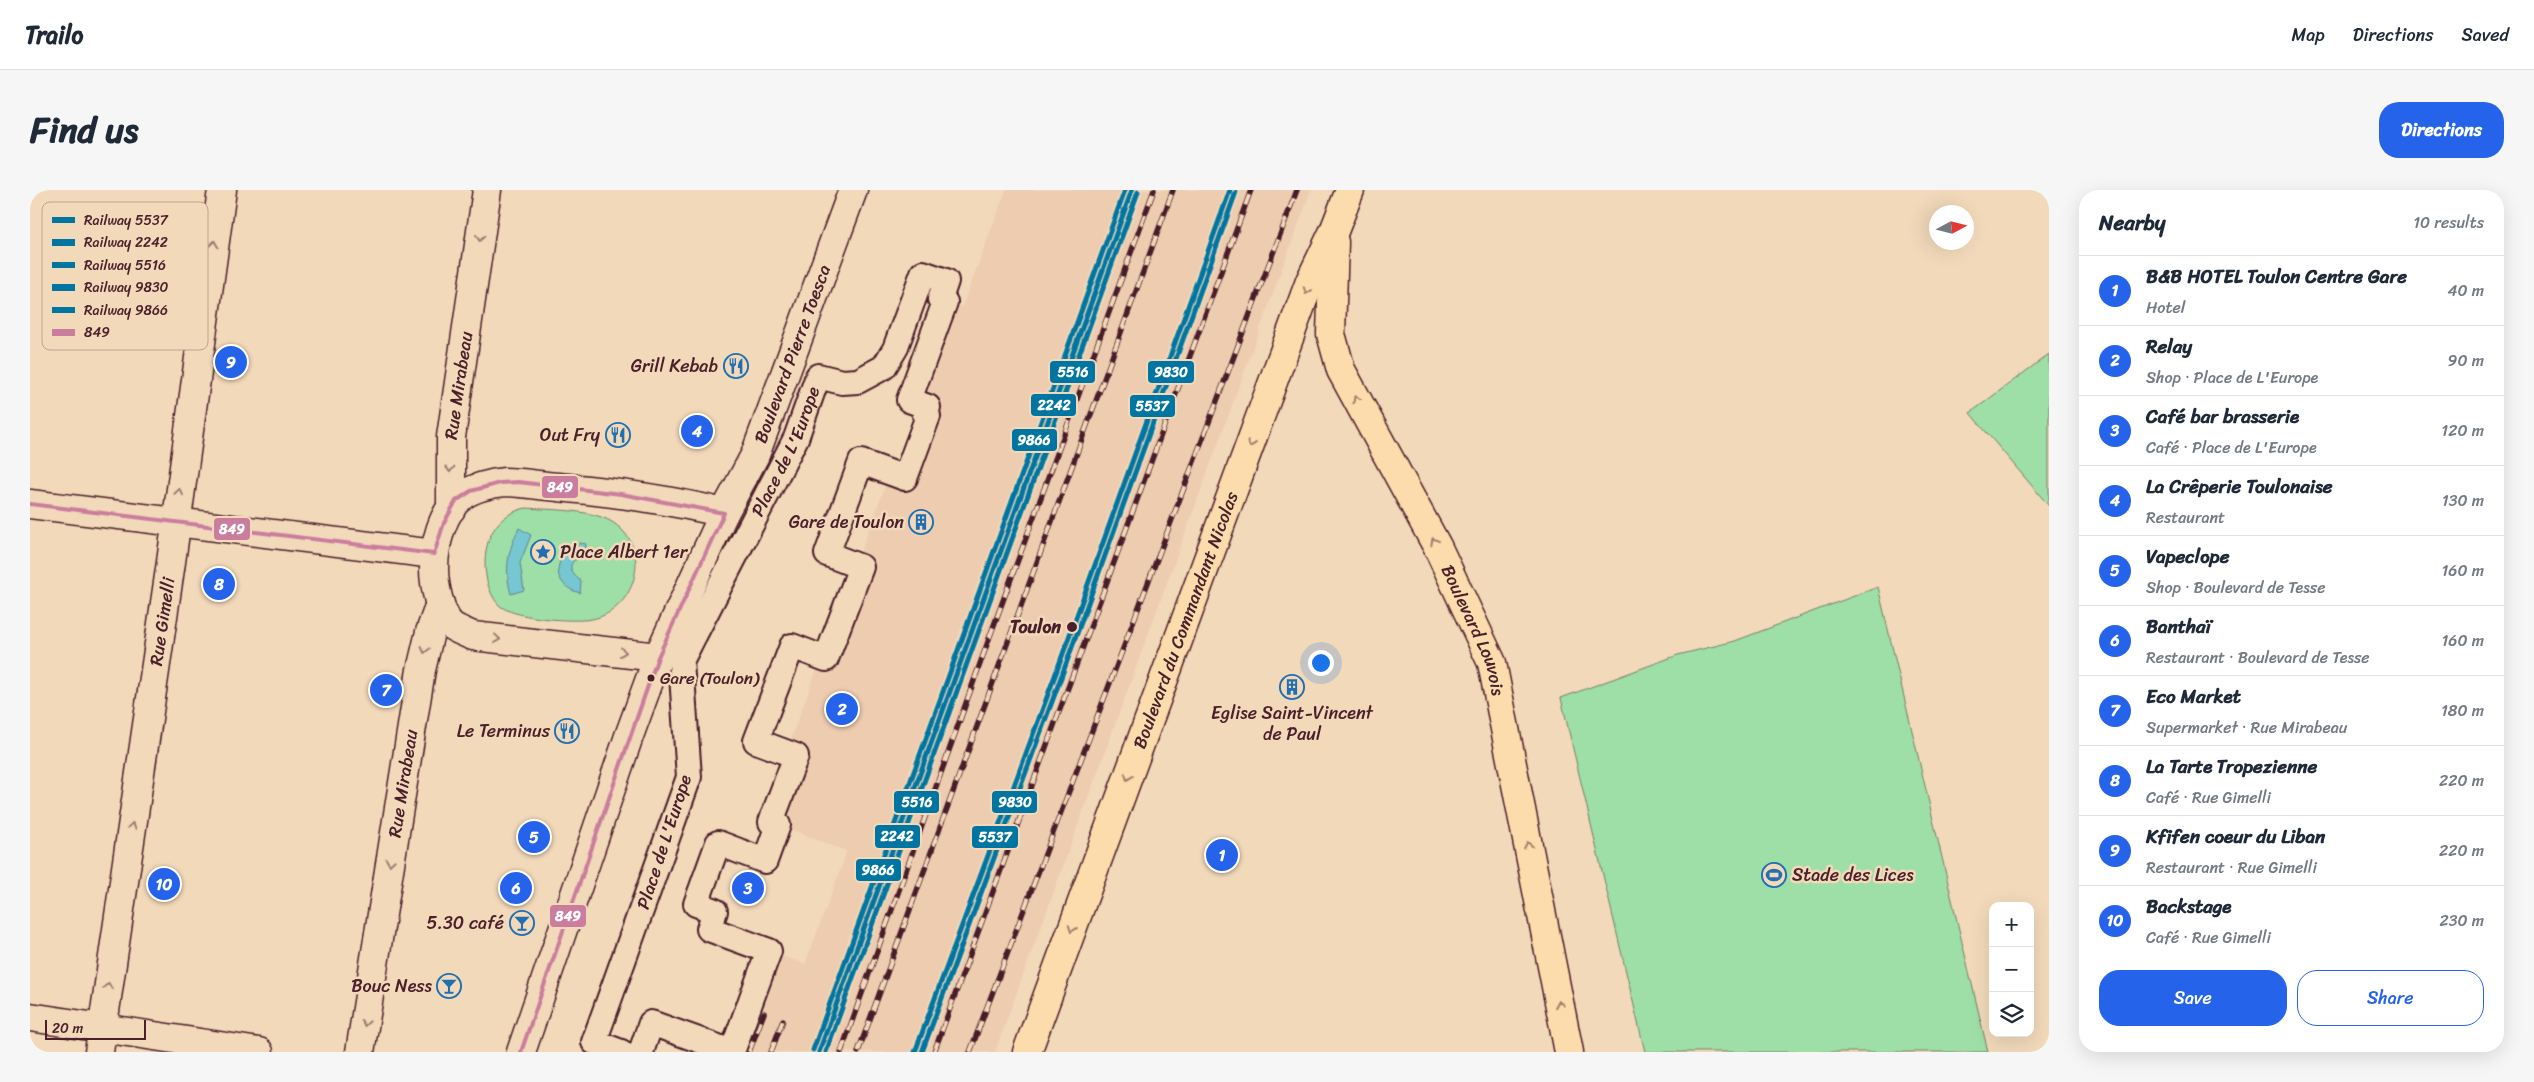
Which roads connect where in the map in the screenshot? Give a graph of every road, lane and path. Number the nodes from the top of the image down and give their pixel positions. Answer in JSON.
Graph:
{"nodes":[{"id":1,"x":222,"y":190,"type":"edge"},
{"id":2,"x":487,"y":190,"type":"edge"},
{"id":3,"x":853,"y":190,"type":"edge"},
{"id":4,"x":1350,"y":190,"type":"edge"},
{"id":5,"x":1334,"y":231,"type":"junction"},
{"id":6,"x":208,"y":289,"type":"edge"},
{"id":7,"x":199,"y":350,"type":"edge"},
{"id":8,"x":30,"y":504,"type":"edge"},
{"id":9,"x":451,"y":509,"type":"junction"},
{"id":10,"x":724,"y":513,"type":"junction"},
{"id":11,"x":175,"y":522,"type":"junction"},
{"id":12,"x":434,"y":554,"type":"junction"},
{"id":13,"x":440,"y":604,"type":"junction"},
{"id":14,"x":658,"y":657,"type":"junction"},
{"id":15,"x":30,"y":1017,"type":"edge"},
{"id":16,"x":101,"y":1040,"type":"edge"},
{"id":17,"x":259,"y":1052,"type":"edge"},
{"id":18,"x":360,"y":1052,"type":"edge"},
{"id":19,"x":521,"y":1052,"type":"edge"},
{"id":20,"x":621,"y":1052,"type":"edge"},
{"id":21,"x":641,"y":1052,"type":"edge"},
{"id":22,"x":732,"y":1052,"type":"edge"},
{"id":23,"x":1028,"y":1052,"type":"edge"},
{"id":24,"x":1569,"y":1052,"type":"edge"}],
"edges":[{"from":6,"to":1,"type":"street","name":"Rue Gimelli","one_way":true},
{"from":2,"to":9,"type":"street","name":"Rue Mirabeau","one_way":true},
{"from":3,"to":10,"type":"street","name":"Boulevard Pierre Toesca"},
{"from":4,"to":5,"type":"main road","name":"Boulevard du Commandant Nicolas"},
{"from":5,"to":23,"type":"main road","name":"Boulevard du Commandant Nicolas","one_way":true},
{"from":24,"to":5,"type":"main road","name":"Boulevard Louvois","one_way":true},
{"from":11,"to":7,"type":"street","name":"Rue Gimelli","one_way":true},
{"from":8,"to":11,"type":"street"},
{"from":9,"to":10,"type":"street"},
{"from":9,"to":12,"type":"street","name":"Rue Mirabeau"},
{"from":10,"to":14,"type":"street","name":"Place de L'Europe"},
{"from":11,"to":12,"type":"street"},
{"from":16,"to":11,"type":"street","name":"Rue Gimelli","one_way":true},
{"from":12,"to":13,"type":"street","name":"Rue Mirabeau"},
{"from":13,"to":14,"type":"street","one_way":true},
{"from":13,"to":18,"type":"street","name":"Rue Mirabeau","one_way":true},
{"from":14,"to":19,"type":"street","name":"Place de L'Europe"},
{"from":15,"to":16,"type":"street"},
{"from":16,"to":17,"type":"street"},
{"from":20,"to":22,"type":"street","name":"Place de L'Europe"},
{"from":21,"to":22,"type":"street","name":"Place de L'Europe"}]}
